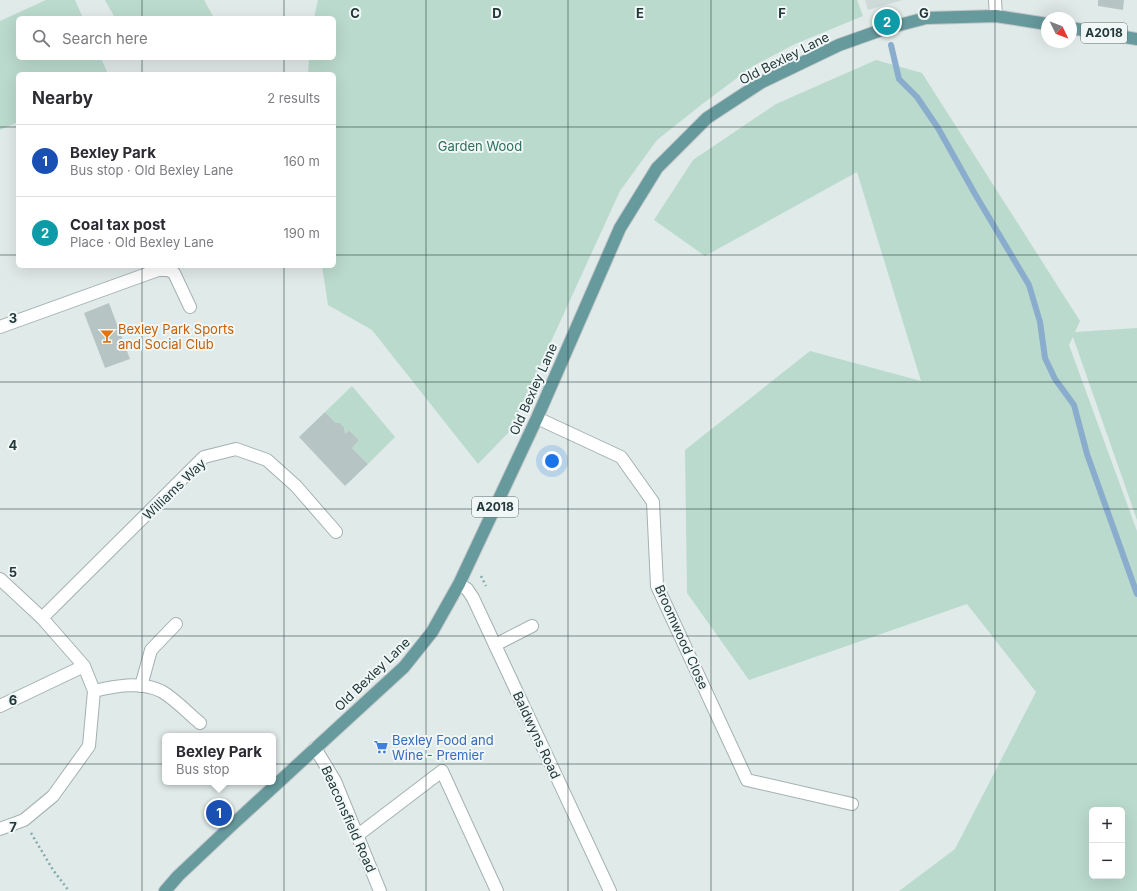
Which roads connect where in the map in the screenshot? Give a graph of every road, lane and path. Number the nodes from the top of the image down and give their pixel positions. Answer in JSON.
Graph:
{"nodes":[{"id":1,"x":995,"y":0,"type":"edge"},
{"id":2,"x":996,"y":16,"type":"junction"},
{"id":3,"x":1041,"y":23,"type":"edge"},
{"id":4,"x":1077,"y":29,"type":"edge"},
{"id":5,"x":1137,"y":39,"type":"edge"},
{"id":6,"x":190,"y":306,"type":"dead end"},
{"id":7,"x":0,"y":327,"type":"edge"},
{"id":8,"x":537,"y":418,"type":"junction"},
{"id":9,"x":336,"y":532,"type":"dead end"},
{"id":10,"x":478,"y":569,"type":"dead end"},
{"id":11,"x":0,"y":579,"type":"edge"},
{"id":12,"x":459,"y":584,"type":"junction"},
{"id":13,"x":488,"y":590,"type":"dead end"},
{"id":14,"x":42,"y":618,"type":"junction"},
{"id":15,"x":176,"y":624,"type":"dead end"},
{"id":16,"x":532,"y":626,"type":"dead end"},
{"id":17,"x":495,"y":645,"type":"junction"},
{"id":18,"x":84,"y":666,"type":"junction"},
{"id":19,"x":141,"y":686,"type":"junction"},
{"id":20,"x":94,"y":690,"type":"junction"},
{"id":21,"x":0,"y":706,"type":"edge"},
{"id":22,"x":200,"y":723,"type":"dead end"},
{"id":23,"x":315,"y":748,"type":"junction"},
{"id":24,"x":276,"y":784,"type":"edge"},
{"id":25,"x":275,"y":785,"type":"edge"},
{"id":26,"x":852,"y":804,"type":"dead end"},
{"id":27,"x":24,"y":820,"type":"junction"},
{"id":28,"x":0,"y":829,"type":"edge"},
{"id":29,"x":358,"y":835,"type":"junction"},
{"id":30,"x":68,"y":891,"type":"edge"},
{"id":31,"x":165,"y":891,"type":"edge"},
{"id":32,"x":380,"y":891,"type":"edge"},
{"id":33,"x":497,"y":891,"type":"edge"},
{"id":34,"x":610,"y":891,"type":"edge"}],
"edges":[{"from":1,"to":2,"type":"street"},
{"from":2,"to":3,"type":"main road","number":"A2018"},
{"from":2,"to":8,"type":"main road","name":"Old Bexley Lane","number":"A2018"},
{"from":4,"to":5,"type":"main road","number":"A2018"},
{"from":6,"to":7,"type":"street"},
{"from":8,"to":12,"type":"main road","name":"Old Bexley Lane","number":"A2018"},
{"from":8,"to":26,"type":"street","name":"Broomwood Close"},
{"from":9,"to":14,"type":"street","name":"Williams Way"},
{"from":10,"to":13,"type":"path"},
{"from":11,"to":14,"type":"street"},
{"from":12,"to":17,"type":"street","name":"Baldwyns Road"},
{"from":12,"to":23,"type":"main road","name":"Old Bexley Lane","number":"A2018"},
{"from":14,"to":18,"type":"street"},
{"from":15,"to":19,"type":"street"},
{"from":16,"to":17,"type":"street"},
{"from":17,"to":34,"type":"street","name":"Baldwyns Road"},
{"from":18,"to":20,"type":"street"},
{"from":18,"to":21,"type":"street"},
{"from":19,"to":20,"type":"street"},
{"from":19,"to":22,"type":"street"},
{"from":20,"to":27,"type":"street"},
{"from":23,"to":24,"type":"main road","name":"Old Bexley Lane","number":"A2018"},
{"from":23,"to":29,"type":"street","name":"Beaconsfield Road"},
{"from":25,"to":31,"type":"main road","name":"Old Bexley Lane","number":"A2018"},
{"from":27,"to":28,"type":"street"},
{"from":27,"to":30,"type":"path"},
{"from":29,"to":32,"type":"street","name":"Beaconsfield Road"},
{"from":29,"to":33,"type":"street"}]}
